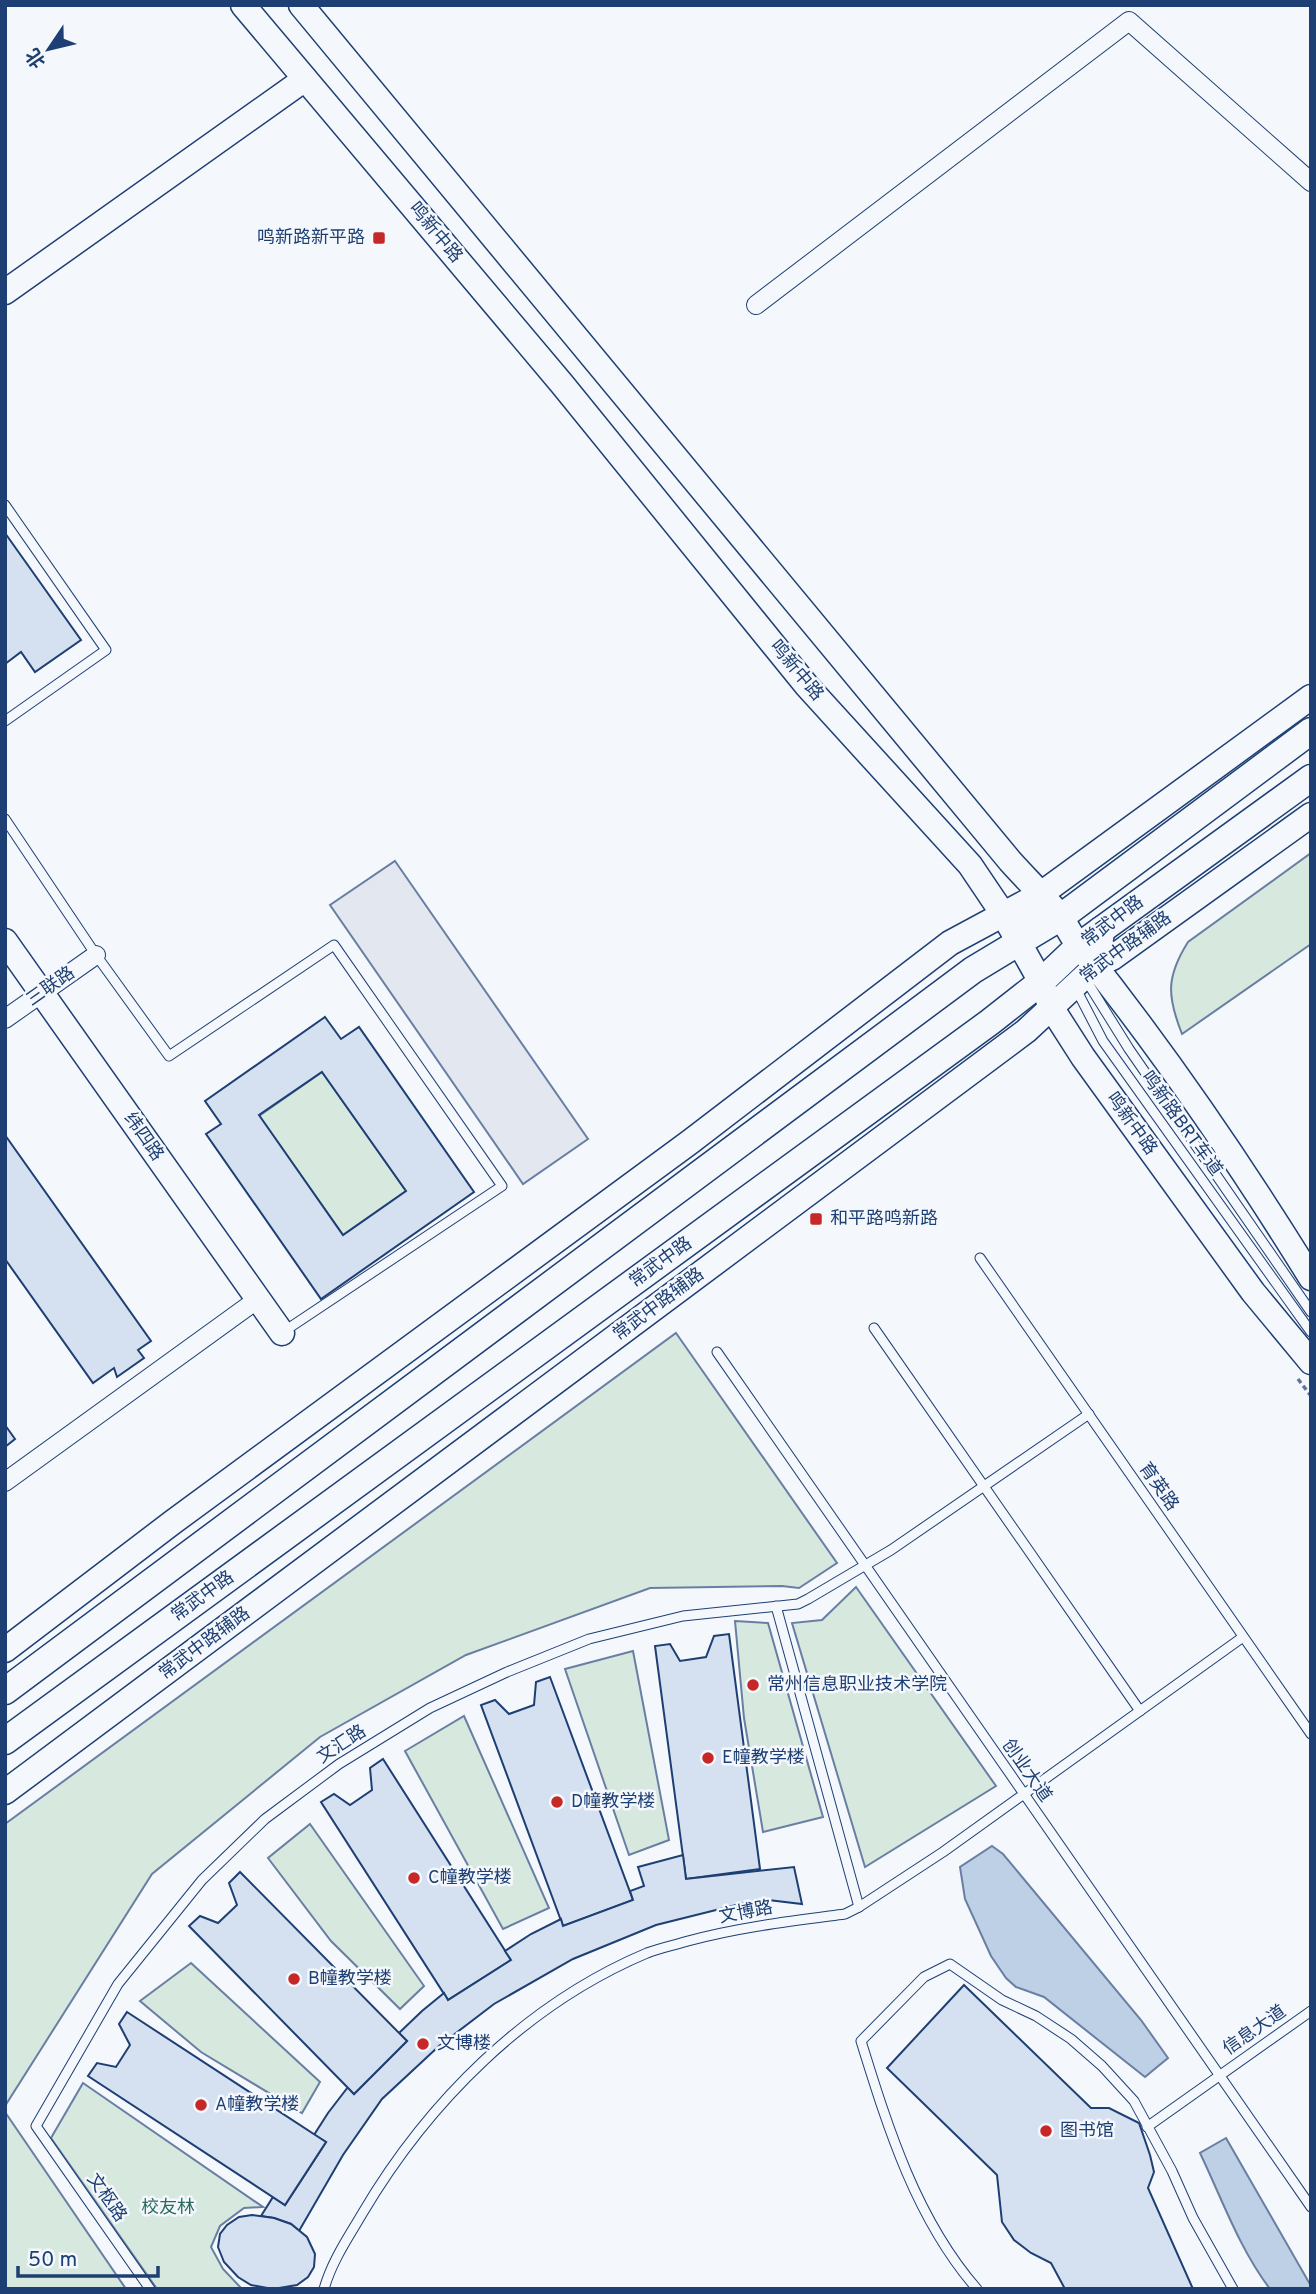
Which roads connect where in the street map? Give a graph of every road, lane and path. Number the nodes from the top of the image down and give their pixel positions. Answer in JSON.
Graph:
{"nodes":[{"id":1,"x":243,"y":5,"type":"edge"},
{"id":2,"x":301,"y":5,"type":"edge"},
{"id":3,"x":305,"y":79,"type":"junction"},
{"id":4,"x":1311,"y":182,"type":"edge"},
{"id":5,"x":5,"y":292,"type":"edge"},
{"id":6,"x":756,"y":304,"type":"dead end"},
{"id":7,"x":5,"y":505,"type":"edge"},
{"id":8,"x":1311,"y":697,"type":"edge"},
{"id":9,"x":5,"y":721,"type":"edge"},
{"id":10,"x":1311,"y":732,"type":"edge"},
{"id":11,"x":1311,"y":778,"type":"edge"},
{"id":12,"x":1311,"y":815,"type":"edge"},
{"id":13,"x":5,"y":819,"type":"edge"},
{"id":14,"x":1041,"y":894,"type":"junction"},
{"id":15,"x":1003,"y":914,"type":"junction"},
{"id":16,"x":1060,"y":917,"type":"junction"},
{"id":17,"x":5,"y":941,"type":"edge"},
{"id":18,"x":1019,"y":942,"type":"junction"},
{"id":19,"x":96,"y":955,"type":"junction"},
{"id":20,"x":1078,"y":968,"type":"junction"},
{"id":21,"x":1041,"y":982,"type":"junction"},
{"id":22,"x":41,"y":993,"type":"junction"},
{"id":23,"x":1051,"y":1007,"type":"junction"},
{"id":24,"x":5,"y":1019,"type":"edge"},
{"id":25,"x":980,"y":1258,"type":"dead end"},
{"id":26,"x":1311,"y":1278,"type":"edge"},
{"id":27,"x":258,"y":1299,"type":"junction"},
{"id":28,"x":1311,"y":1312,"type":"edge"},
{"id":29,"x":874,"y":1328,"type":"dead end"},
{"id":30,"x":1311,"y":1332,"type":"edge"},
{"id":31,"x":282,"y":1333,"type":"joint"},
{"id":32,"x":717,"y":1352,"type":"dead end"},
{"id":33,"x":1311,"y":1362,"type":"edge"},
{"id":34,"x":1089,"y":1414,"type":"junction"},
{"id":35,"x":5,"y":1482,"type":"edge"},
{"id":36,"x":984,"y":1486,"type":"junction"},
{"id":37,"x":865,"y":1567,"type":"junction"},
{"id":38,"x":776,"y":1606,"type":"junction"},
{"id":39,"x":1243,"y":1637,"type":"junction"},
{"id":40,"x":5,"y":1650,"type":"edge"},
{"id":41,"x":5,"y":1691,"type":"edge"},
{"id":42,"x":1140,"y":1711,"type":"junction"},
{"id":43,"x":1311,"y":1734,"type":"edge"},
{"id":44,"x":5,"y":1741,"type":"edge"},
{"id":45,"x":5,"y":1792,"type":"edge"},
{"id":46,"x":1023,"y":1795,"type":"junction"},
{"id":47,"x":859,"y":1907,"type":"junction"},
{"id":48,"x":1311,"y":2011,"type":"edge"},
{"id":49,"x":1218,"y":2076,"type":"junction"},
{"id":50,"x":36,"y":2126,"type":"joint"},
{"id":51,"x":1147,"y":2127,"type":"junction"},
{"id":52,"x":1311,"y":2207,"type":"edge"},
{"id":53,"x":150,"y":2289,"type":"edge"},
{"id":54,"x":324,"y":2289,"type":"edge"},
{"id":55,"x":977,"y":2289,"type":"edge"},
{"id":56,"x":1233,"y":2289,"type":"edge"}],
"edges":[{"from":1,"to":3,"type":"street","name":"鸣新中路"},
{"from":2,"to":14,"type":"street"},
{"from":3,"to":5,"type":"street"},
{"from":3,"to":15,"type":"street","name":"鸣新中路"},
{"from":4,"to":6,"type":"street"},
{"from":7,"to":9,"type":"lane"},
{"from":8,"to":14,"type":"street"},
{"from":10,"to":16,"type":"main road","name":"常武中路"},
{"from":11,"to":20,"type":"main road","name":"常武中路"},
{"from":12,"to":20,"type":"street","name":"常武中路辅路"},
{"from":13,"to":19,"type":"lane"},
{"from":14,"to":15,"type":"street"},
{"from":14,"to":16,"type":"street"},
{"from":15,"to":16,"type":"main road"},
{"from":15,"to":18,"type":"street","name":"鸣新中路"},
{"from":15,"to":40,"type":"street"},
{"from":16,"to":18,"type":"main road","name":"常武中路"},
{"from":16,"to":20,"type":"street"},
{"from":17,"to":22,"type":"street","name":"纬四路"},
{"from":18,"to":21,"type":"street","name":"鸣新中路"},
{"from":18,"to":41,"type":"main road","name":"常武中路"},
{"from":19,"to":22,"type":"street","name":"三联路"},
{"from":19,"to":31,"type":"lane"},
{"from":20,"to":21,"type":"main road","name":"常武中路"},
{"from":20,"to":23,"type":"street","name":"常武中路辅路"},
{"from":20,"to":26,"type":"street"},
{"from":20,"to":28,"type":"lane","name":"鸣新路BRT车道"},
{"from":20,"to":30,"type":"lane","name":"鸣新路BRT车道"},
{"from":21,"to":23,"type":"street","name":"鸣新中路"},
{"from":21,"to":44,"type":"main road","name":"常武中路"},
{"from":22,"to":24,"type":"street","name":"三联路"},
{"from":22,"to":27,"type":"street","name":"纬四路"},
{"from":23,"to":33,"type":"street","name":"鸣新中路"},
{"from":23,"to":45,"type":"street","name":"常武中路辅路"},
{"from":25,"to":34,"type":"lane","name":"育英路"},
{"from":27,"to":31,"type":"street","name":"纬四路"},
{"from":27,"to":35,"type":"street"},
{"from":29,"to":36,"type":"lane"},
{"from":32,"to":37,"type":"lane","name":"创业大道"},
{"from":34,"to":36,"type":"lane","name":"文汇路"},
{"from":34,"to":39,"type":"lane","name":"育英路"},
{"from":36,"to":37,"type":"lane","name":"文汇路"},
{"from":36,"to":42,"type":"lane"},
{"from":37,"to":38,"type":"lane","name":"文汇路"},
{"from":37,"to":46,"type":"lane","name":"创业大道"},
{"from":38,"to":47,"type":"lane"},
{"from":38,"to":50,"type":"lane","name":"文汇路"},
{"from":39,"to":42,"type":"lane","name":"文博路"},
{"from":39,"to":43,"type":"lane","name":"育英路"},
{"from":42,"to":46,"type":"lane","name":"文博路"},
{"from":46,"to":47,"type":"lane","name":"文博路"},
{"from":46,"to":49,"type":"lane","name":"创业大道"},
{"from":47,"to":54,"type":"lane","name":"文博路"},
{"from":48,"to":49,"type":"lane","name":"信息大道"},
{"from":49,"to":51,"type":"lane","name":"信息大道"},
{"from":49,"to":52,"type":"lane","name":"创业大道"},
{"from":50,"to":53,"type":"lane","name":"文枢路"},
{"from":51,"to":55,"type":"lane"},
{"from":51,"to":56,"type":"lane"}]}
